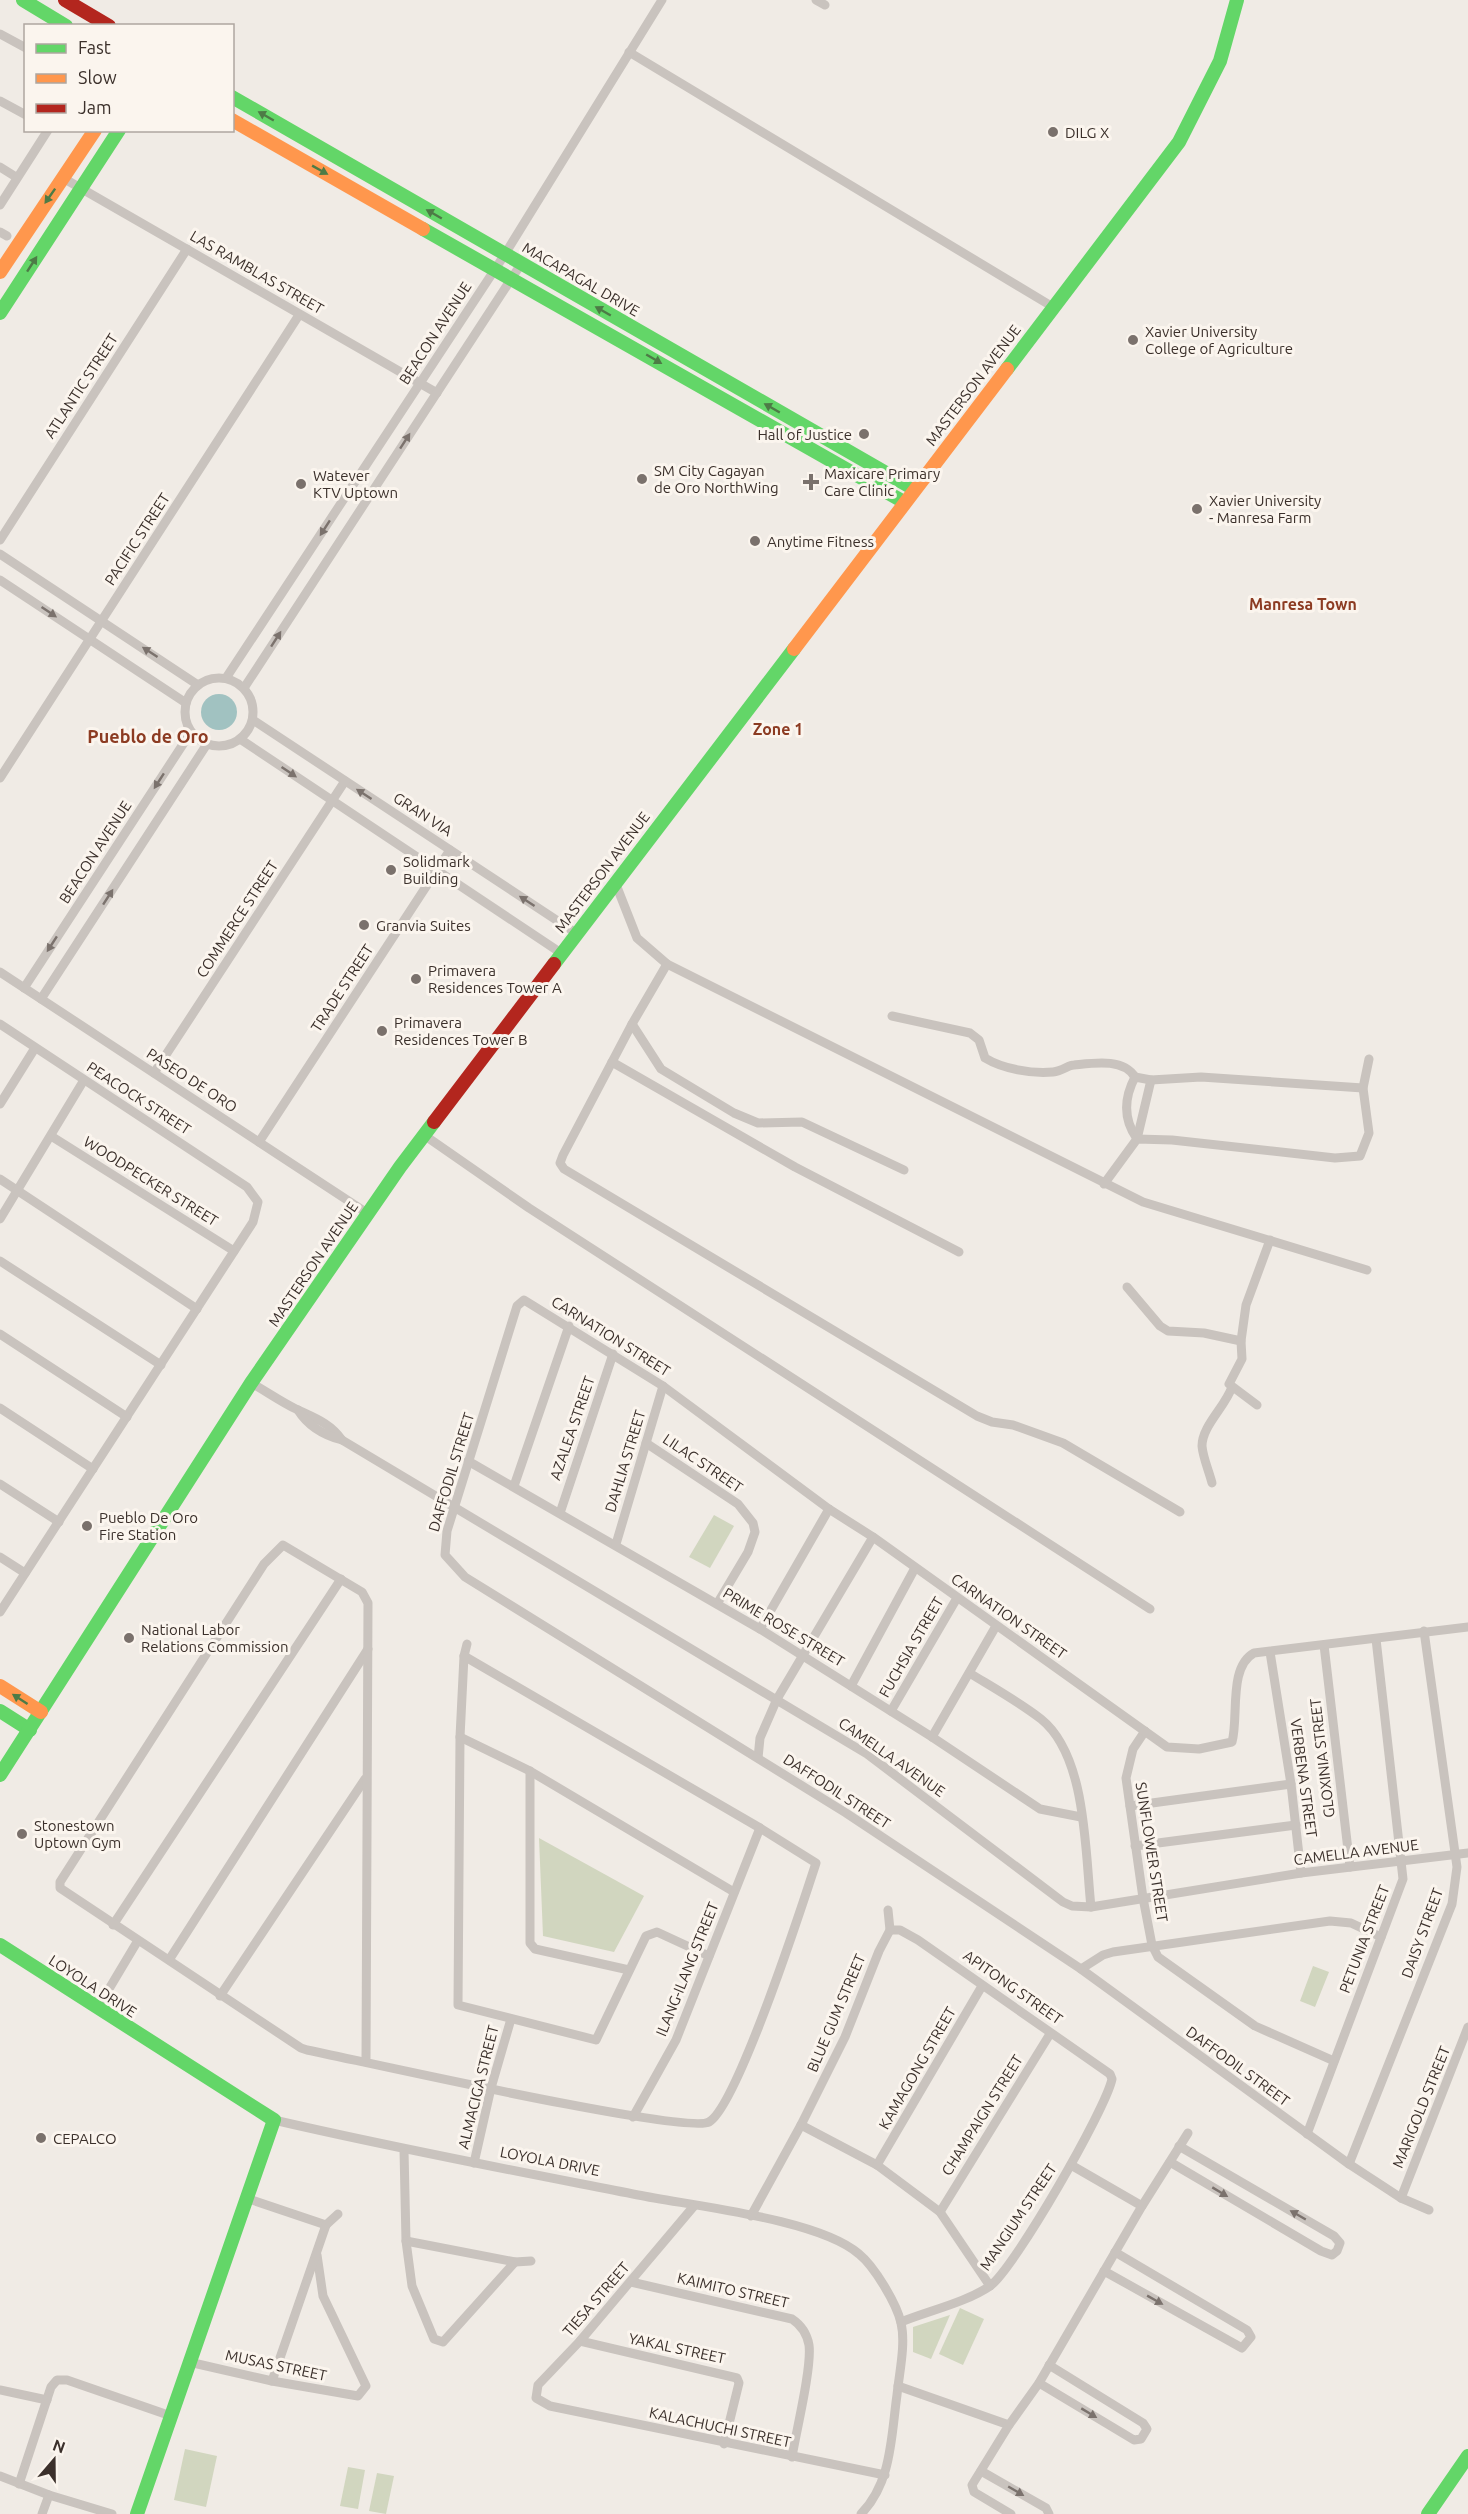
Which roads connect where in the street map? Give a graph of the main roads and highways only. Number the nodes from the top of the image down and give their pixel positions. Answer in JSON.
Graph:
{"nodes":[{"id":1,"x":23,"y":0,"type":"edge"},
{"id":2,"x":65,"y":0,"type":"edge"},
{"id":3,"x":1237,"y":0,"type":"edge"},
{"id":4,"x":63,"y":24,"type":"edge"},
{"id":5,"x":106,"y":24,"type":"edge"},
{"id":6,"x":234,"y":98,"type":"edge"},
{"id":7,"x":234,"y":121,"type":"edge"},
{"id":8,"x":93,"y":132,"type":"edge"},
{"id":9,"x":118,"y":132,"type":"edge"},
{"id":10,"x":0,"y":272,"type":"edge"},
{"id":11,"x":0,"y":313,"type":"edge"},
{"id":12,"x":914,"y":489,"type":"junction"},
{"id":13,"x":904,"y":502,"type":"junction"},
{"id":14,"x":0,"y":1686,"type":"edge"},
{"id":15,"x":0,"y":1711,"type":"edge"},
{"id":16,"x":41,"y":1712,"type":"junction"},
{"id":17,"x":30,"y":1730,"type":"junction"},
{"id":18,"x":0,"y":1775,"type":"edge"},
{"id":19,"x":0,"y":1945,"type":"edge"},
{"id":20,"x":1468,"y":2456,"type":"edge"},
{"id":21,"x":137,"y":2514,"type":"edge"},
{"id":22,"x":1428,"y":2514,"type":"edge"}],
"edges":[{"from":1,"to":4,"type":"main road"},
{"from":2,"to":5,"type":"main road"},
{"from":3,"to":12,"type":"main road","name":"MASTERSON AVENUE"},
{"from":12,"to":6,"type":"main road","name":"MACAPAGAL DRIVE","one_way":true},
{"from":7,"to":13,"type":"main road","one_way":true},
{"from":8,"to":10,"type":"main road","one_way":true},
{"from":11,"to":9,"type":"main road","one_way":true},
{"from":12,"to":13,"type":"main road","name":"MASTERSON AVENUE"},
{"from":13,"to":16,"type":"main road","name":"MASTERSON AVENUE"},
{"from":16,"to":14,"type":"main road","one_way":true},
{"from":15,"to":17,"type":"main road"},
{"from":16,"to":17,"type":"main road","name":"MASTERSON AVENUE"},
{"from":17,"to":18,"type":"main road","name":"MASTERSON AVENUE"},
{"from":19,"to":21,"type":"main road","name":"LOYOLA DRIVE"},
{"from":20,"to":22,"type":"main road"}]}
